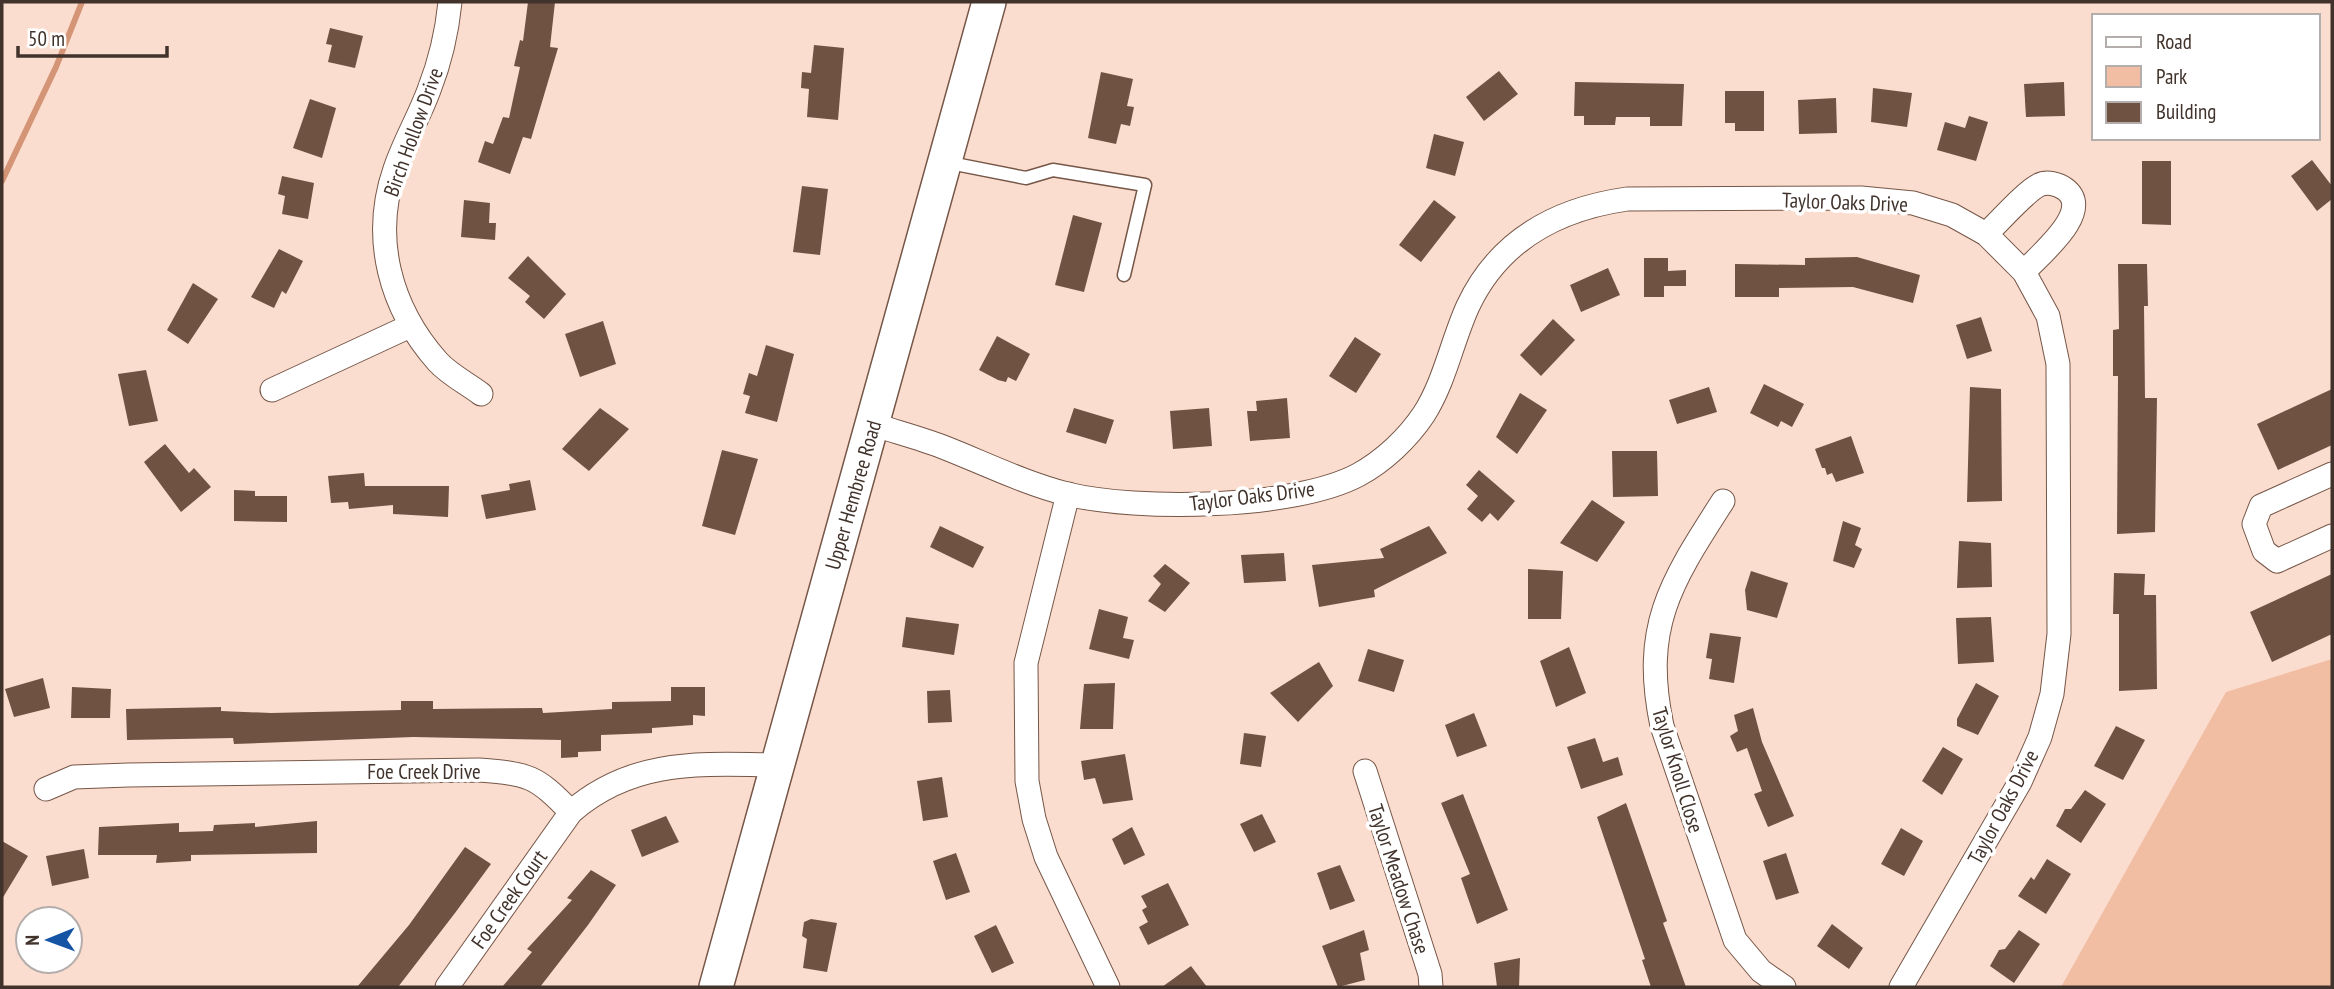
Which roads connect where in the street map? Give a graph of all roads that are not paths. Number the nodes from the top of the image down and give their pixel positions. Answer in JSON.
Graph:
{"nodes":[{"id":1,"x":450,"y":2,"type":"edge"},
{"id":2,"x":989,"y":2,"type":"edge"},
{"id":3,"x":945,"y":162,"type":"junction"},
{"id":4,"x":1986,"y":234,"type":"junction"},
{"id":5,"x":2024,"y":272,"type":"junction"},
{"id":6,"x":1124,"y":275,"type":"dead end"},
{"id":7,"x":410,"y":326,"type":"junction"},
{"id":8,"x":272,"y":390,"type":"dead end"},
{"id":9,"x":481,"y":394,"type":"dead end"},
{"id":10,"x":873,"y":424,"type":"junction"},
{"id":11,"x":2332,"y":474,"type":"edge"},
{"id":12,"x":1068,"y":494,"type":"junction"},
{"id":13,"x":1723,"y":501,"type":"dead end"},
{"id":14,"x":2332,"y":536,"type":"edge"},
{"id":15,"x":778,"y":765,"type":"junction"},
{"id":16,"x":1365,"y":771,"type":"dead end"},
{"id":17,"x":46,"y":789,"type":"dead end"},
{"id":18,"x":571,"y":812,"type":"junction"},
{"id":19,"x":447,"y":987,"type":"edge"},
{"id":20,"x":716,"y":987,"type":"edge"},
{"id":21,"x":1108,"y":987,"type":"edge"},
{"id":22,"x":1431,"y":987,"type":"edge"},
{"id":23,"x":1784,"y":987,"type":"edge"},
{"id":24,"x":1900,"y":987,"type":"edge"}],
"edges":[{"from":1,"to":7,"type":"street","name":"Birch Hollow Drive"},
{"from":2,"to":3,"type":"street","name":"Upper Hembree Road"},
{"from":3,"to":6,"type":"lane"},
{"from":3,"to":10,"type":"street","name":"Upper Hembree Road"},
{"from":4,"to":5,"type":"street","name":"Taylor Oaks Drive"},
{"from":4,"to":5,"type":"street"},
{"from":4,"to":12,"type":"street","name":"Taylor Oaks Drive"},
{"from":5,"to":24,"type":"street","name":"Taylor Oaks Drive"},
{"from":7,"to":8,"type":"street"},
{"from":7,"to":9,"type":"street","name":"Birch Hollow Drive"},
{"from":10,"to":12,"type":"street","name":"Taylor Oaks Drive"},
{"from":10,"to":15,"type":"street","name":"Upper Hembree Road"},
{"from":11,"to":14,"type":"street"},
{"from":12,"to":21,"type":"street"},
{"from":13,"to":23,"type":"street","name":"Taylor Knoll Close"},
{"from":15,"to":18,"type":"street"},
{"from":15,"to":20,"type":"street","name":"Upper Hembree Road"},
{"from":16,"to":22,"type":"street","name":"Taylor Meadow Chase"},
{"from":17,"to":18,"type":"street","name":"Foe Creek Drive"},
{"from":18,"to":19,"type":"street","name":"Foe Creek Court"}]}
